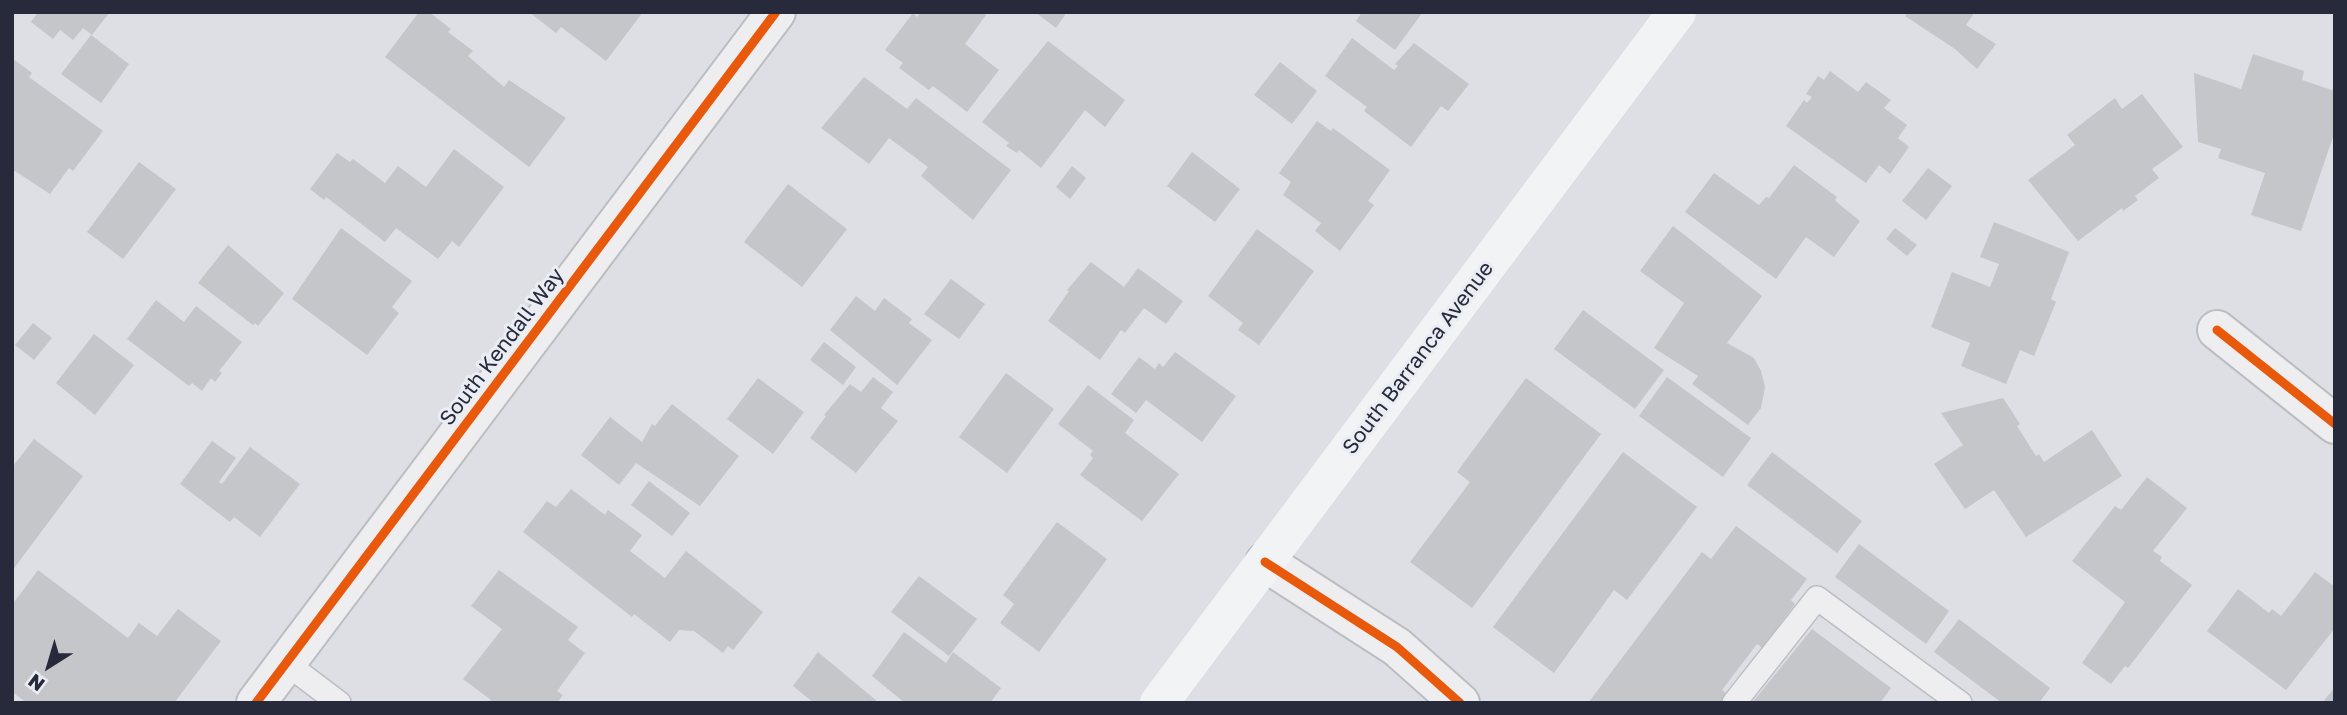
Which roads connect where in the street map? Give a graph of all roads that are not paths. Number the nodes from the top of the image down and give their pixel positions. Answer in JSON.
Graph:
{"nodes":[{"id":1,"x":776,"y":12,"type":"edge"},
{"id":2,"x":1676,"y":12,"type":"edge"},
{"id":3,"x":2217,"y":330,"type":"dead end"},
{"id":4,"x":2335,"y":424,"type":"edge"},
{"id":5,"x":1265,"y":562,"type":"junction"},
{"id":6,"x":286,"y":663,"type":"junction"},
{"id":7,"x":256,"y":703,"type":"edge"},
{"id":8,"x":339,"y":703,"type":"edge"},
{"id":9,"x":1159,"y":703,"type":"edge"},
{"id":10,"x":1460,"y":703,"type":"edge"},
{"id":11,"x":1734,"y":703,"type":"edge"},
{"id":12,"x":1961,"y":703,"type":"edge"}],
"edges":[{"from":1,"to":6,"type":"street","name":"South Kendall Way"},
{"from":2,"to":5,"type":"main road","name":"South Barranca Avenue"},
{"from":3,"to":4,"type":"street"},
{"from":5,"to":9,"type":"main road","name":"South Barranca Avenue"},
{"from":5,"to":10,"type":"street"},
{"from":6,"to":7,"type":"street","name":"South Kendall Way"},
{"from":6,"to":8,"type":"lane"},
{"from":11,"to":12,"type":"lane"}]}
